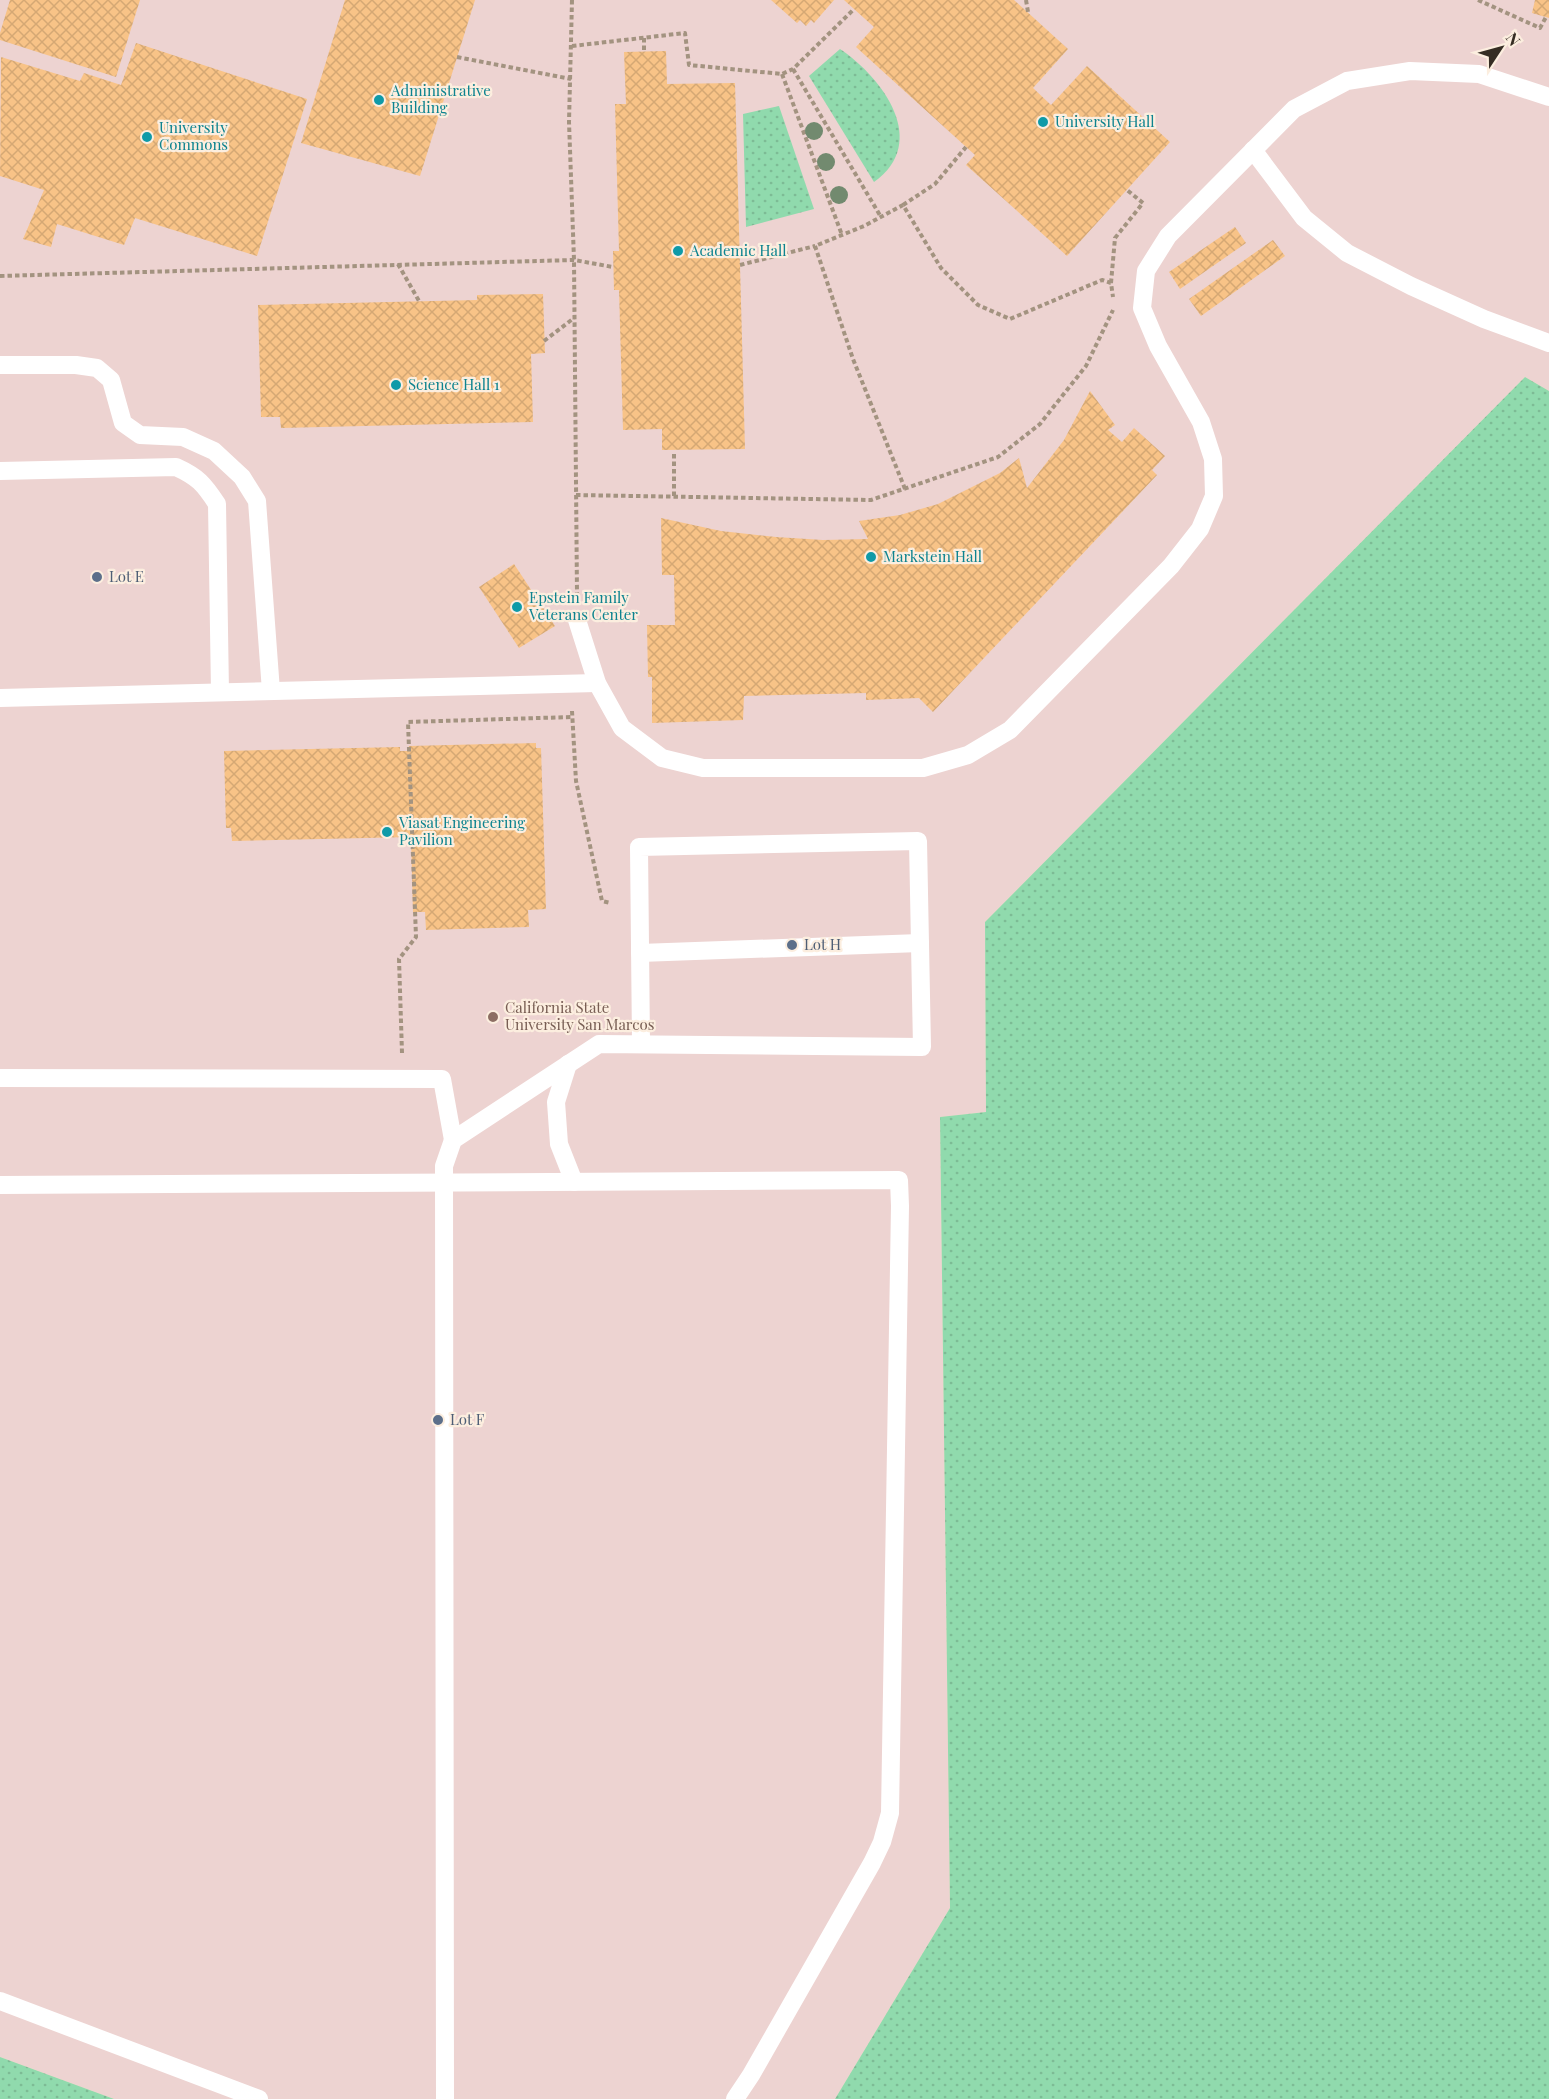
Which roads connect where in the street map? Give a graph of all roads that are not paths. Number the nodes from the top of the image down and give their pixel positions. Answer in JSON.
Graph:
{"nodes":[{"id":1,"x":1549,"y":97,"type":"edge"},
{"id":2,"x":1252,"y":150,"type":"junction"},
{"id":3,"x":1549,"y":343,"type":"edge"},
{"id":4,"x":0,"y":365,"type":"edge"},
{"id":5,"x":0,"y":471,"type":"edge"},
{"id":6,"x":577,"y":620,"type":"road end"},
{"id":7,"x":597,"y":683,"type":"junction"},
{"id":8,"x":271,"y":691,"type":"junction"},
{"id":9,"x":220,"y":692,"type":"junction"},
{"id":10,"x":0,"y":698,"type":"edge"},
{"id":11,"x":920,"y":943,"type":"junction"},
{"id":12,"x":640,"y":953,"type":"junction"},
{"id":13,"x":641,"y":1044,"type":"junction"},
{"id":14,"x":568,"y":1064,"type":"junction"},
{"id":15,"x":0,"y":1078,"type":"edge"},
{"id":16,"x":453,"y":1140,"type":"junction"},
{"id":17,"x":574,"y":1182,"type":"junction"},
{"id":18,"x":444,"y":1183,"type":"junction"},
{"id":19,"x":0,"y":1185,"type":"edge"},
{"id":20,"x":0,"y":2001,"type":"edge"},
{"id":21,"x":259,"y":2099,"type":"edge"},
{"id":22,"x":445,"y":2099,"type":"edge"},
{"id":23,"x":735,"y":2099,"type":"edge"}],
"edges":[{"from":1,"to":2,"type":"lane"},
{"from":2,"to":3,"type":"lane"},
{"from":2,"to":7,"type":"lane"},
{"from":4,"to":8,"type":"lane"},
{"from":5,"to":9,"type":"lane"},
{"from":6,"to":7,"type":"lane"},
{"from":7,"to":8,"type":"lane"},
{"from":8,"to":9,"type":"lane"},
{"from":9,"to":10,"type":"lane"},
{"from":11,"to":12,"type":"lane"},
{"from":11,"to":12,"type":"lane"},
{"from":11,"to":13,"type":"lane"},
{"from":12,"to":13,"type":"lane"},
{"from":13,"to":14,"type":"lane"},
{"from":14,"to":16,"type":"lane"},
{"from":14,"to":17,"type":"lane"},
{"from":15,"to":16,"type":"lane"},
{"from":16,"to":18,"type":"lane"},
{"from":17,"to":18,"type":"lane"},
{"from":17,"to":23,"type":"lane"},
{"from":18,"to":19,"type":"lane"},
{"from":18,"to":22,"type":"lane"},
{"from":20,"to":21,"type":"lane"}]}
